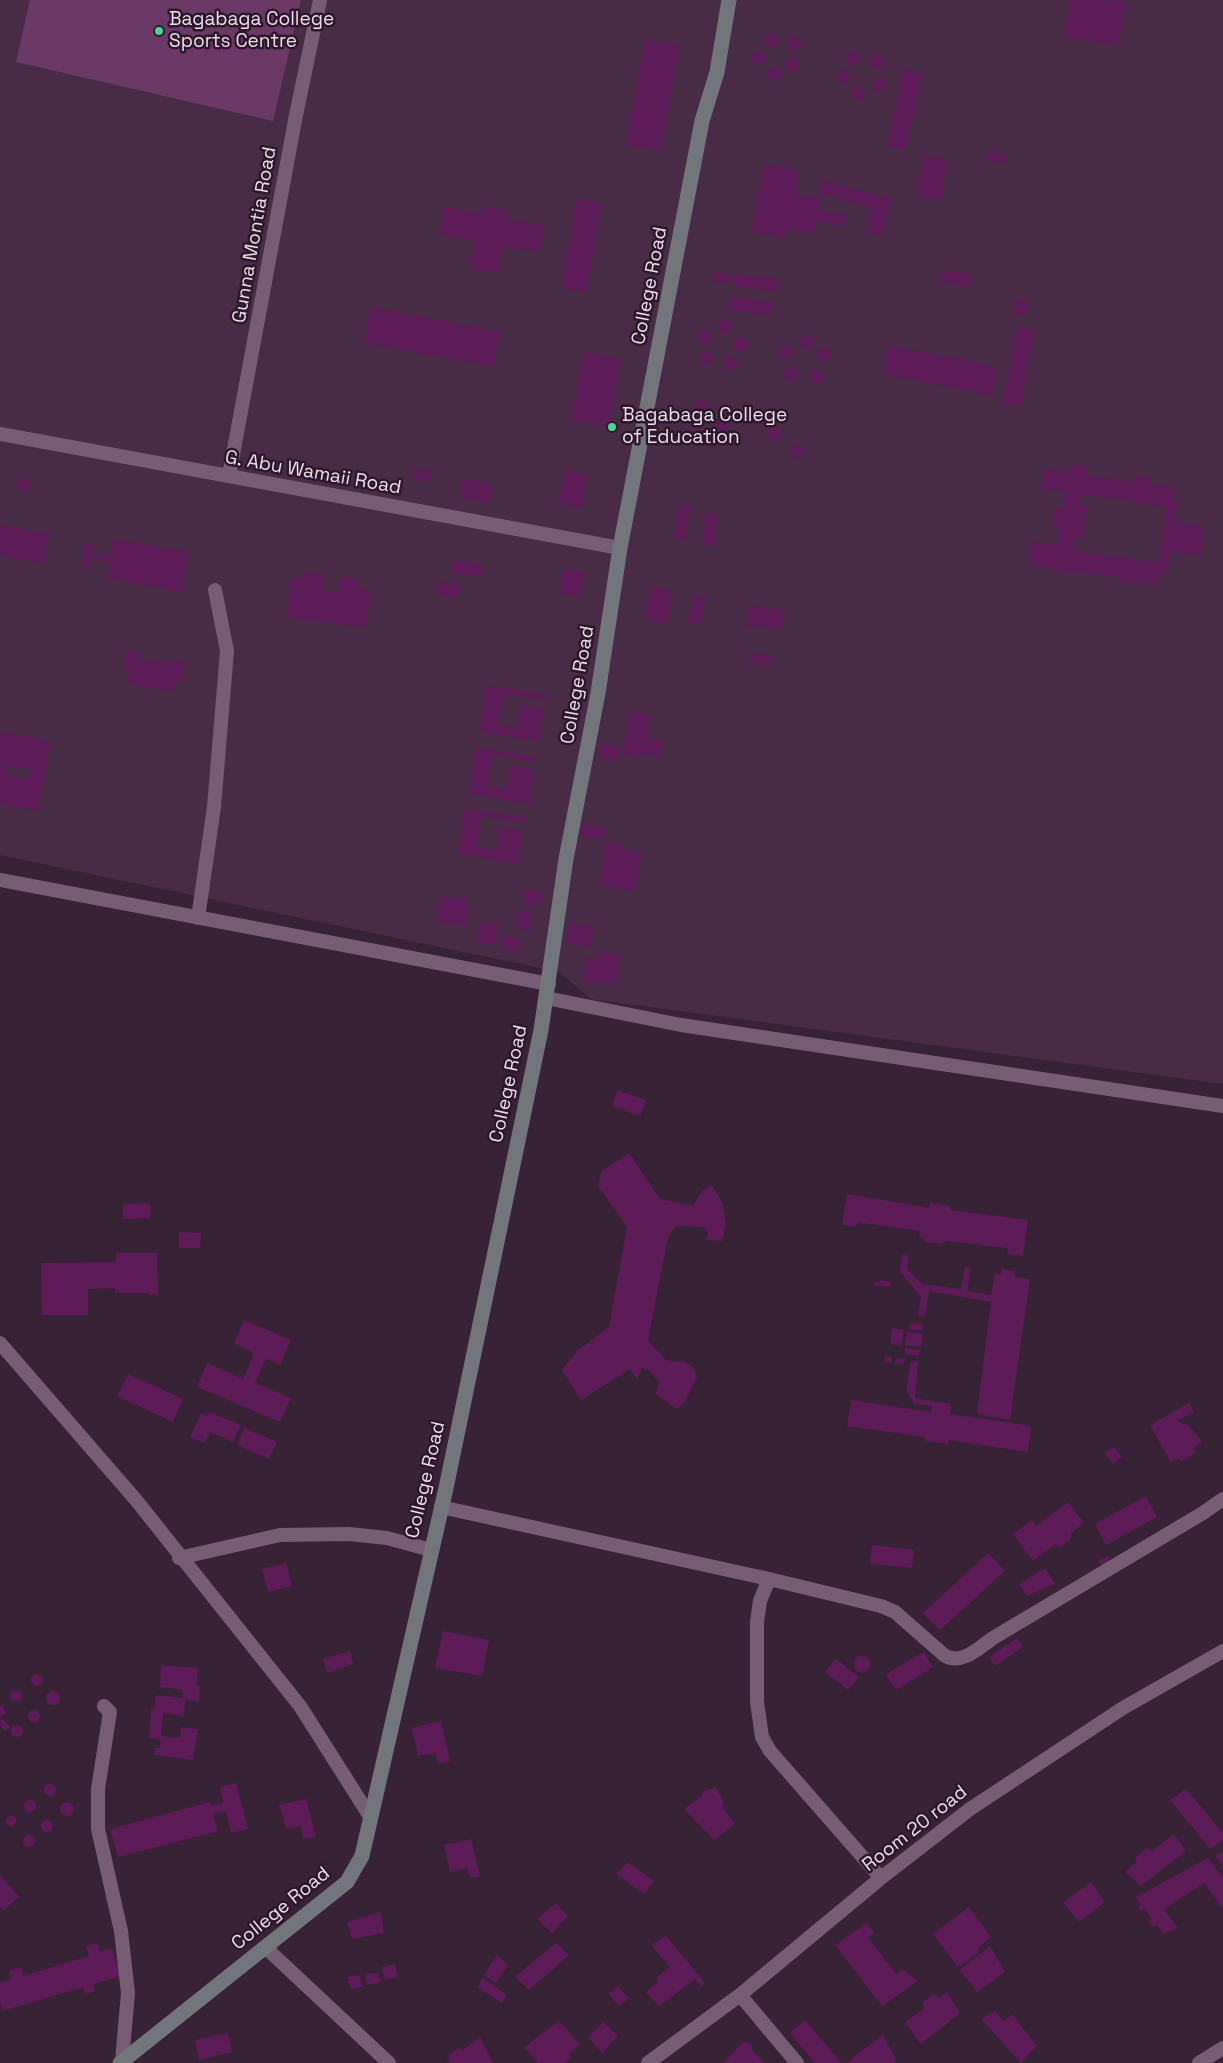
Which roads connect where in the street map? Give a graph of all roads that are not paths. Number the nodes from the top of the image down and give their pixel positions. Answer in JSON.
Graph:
{"nodes":[{"id":1,"x":320,"y":0,"type":"edge"},
{"id":2,"x":729,"y":0,"type":"edge"},
{"id":3,"x":0,"y":434,"type":"edge"},
{"id":4,"x":228,"y":476,"type":"junction"},
{"id":5,"x":620,"y":548,"type":"junction"},
{"id":6,"x":215,"y":590,"type":"dead end"},
{"id":7,"x":0,"y":880,"type":"edge"},
{"id":8,"x":198,"y":918,"type":"junction"},
{"id":9,"x":548,"y":991,"type":"junction"},
{"id":10,"x":1223,"y":1106,"type":"edge"},
{"id":11,"x":0,"y":1343,"type":"edge"},
{"id":12,"x":1223,"y":1499,"type":"edge"},
{"id":13,"x":441,"y":1507,"type":"junction"},
{"id":14,"x":431,"y":1550,"type":"junction"},
{"id":15,"x":179,"y":1558,"type":"junction"},
{"id":16,"x":769,"y":1579,"type":"junction"},
{"id":17,"x":1223,"y":1651,"type":"edge"},
{"id":18,"x":104,"y":1706,"type":"dead end"},
{"id":19,"x":371,"y":1818,"type":"junction"},
{"id":20,"x":881,"y":1878,"type":"junction"},
{"id":21,"x":265,"y":1947,"type":"junction"},
{"id":22,"x":740,"y":1994,"type":"junction"},
{"id":23,"x":1223,"y":2048,"type":"edge"},
{"id":24,"x":121,"y":2062,"type":"edge"},
{"id":25,"x":389,"y":2063,"type":"edge"},
{"id":26,"x":648,"y":2063,"type":"edge"},
{"id":27,"x":797,"y":2063,"type":"edge"},
{"id":28,"x":1199,"y":2063,"type":"edge"}],
"edges":[{"from":1,"to":4,"type":"street","name":"Gunna Montia Road"},
{"from":2,"to":5,"type":"street","name":"College Road"},
{"from":3,"to":4,"type":"street","name":"G. Abu Wamaii Road"},
{"from":4,"to":5,"type":"street","name":"G. Abu Wamaii Road"},
{"from":5,"to":9,"type":"street","name":"College Road"},
{"from":6,"to":8,"type":"street"},
{"from":7,"to":8,"type":"street"},
{"from":8,"to":9,"type":"street"},
{"from":9,"to":10,"type":"street"},
{"from":9,"to":13,"type":"street","name":"College Road"},
{"from":11,"to":15,"type":"street"},
{"from":12,"to":16,"type":"street"},
{"from":13,"to":14,"type":"street","name":"College Road"},
{"from":13,"to":16,"type":"street"},
{"from":14,"to":15,"type":"street"},
{"from":14,"to":19,"type":"street","name":"College Road"},
{"from":15,"to":19,"type":"street"},
{"from":16,"to":20,"type":"street"},
{"from":17,"to":20,"type":"street","name":"Room 20 road"},
{"from":18,"to":24,"type":"street"},
{"from":19,"to":21,"type":"street","name":"College Road"},
{"from":20,"to":22,"type":"street","name":"Room 20 road"},
{"from":21,"to":24,"type":"street","name":"College Road"},
{"from":21,"to":25,"type":"street"},
{"from":22,"to":26,"type":"street","name":"Room 20 road"},
{"from":22,"to":27,"type":"street"},
{"from":23,"to":28,"type":"street"}]}
